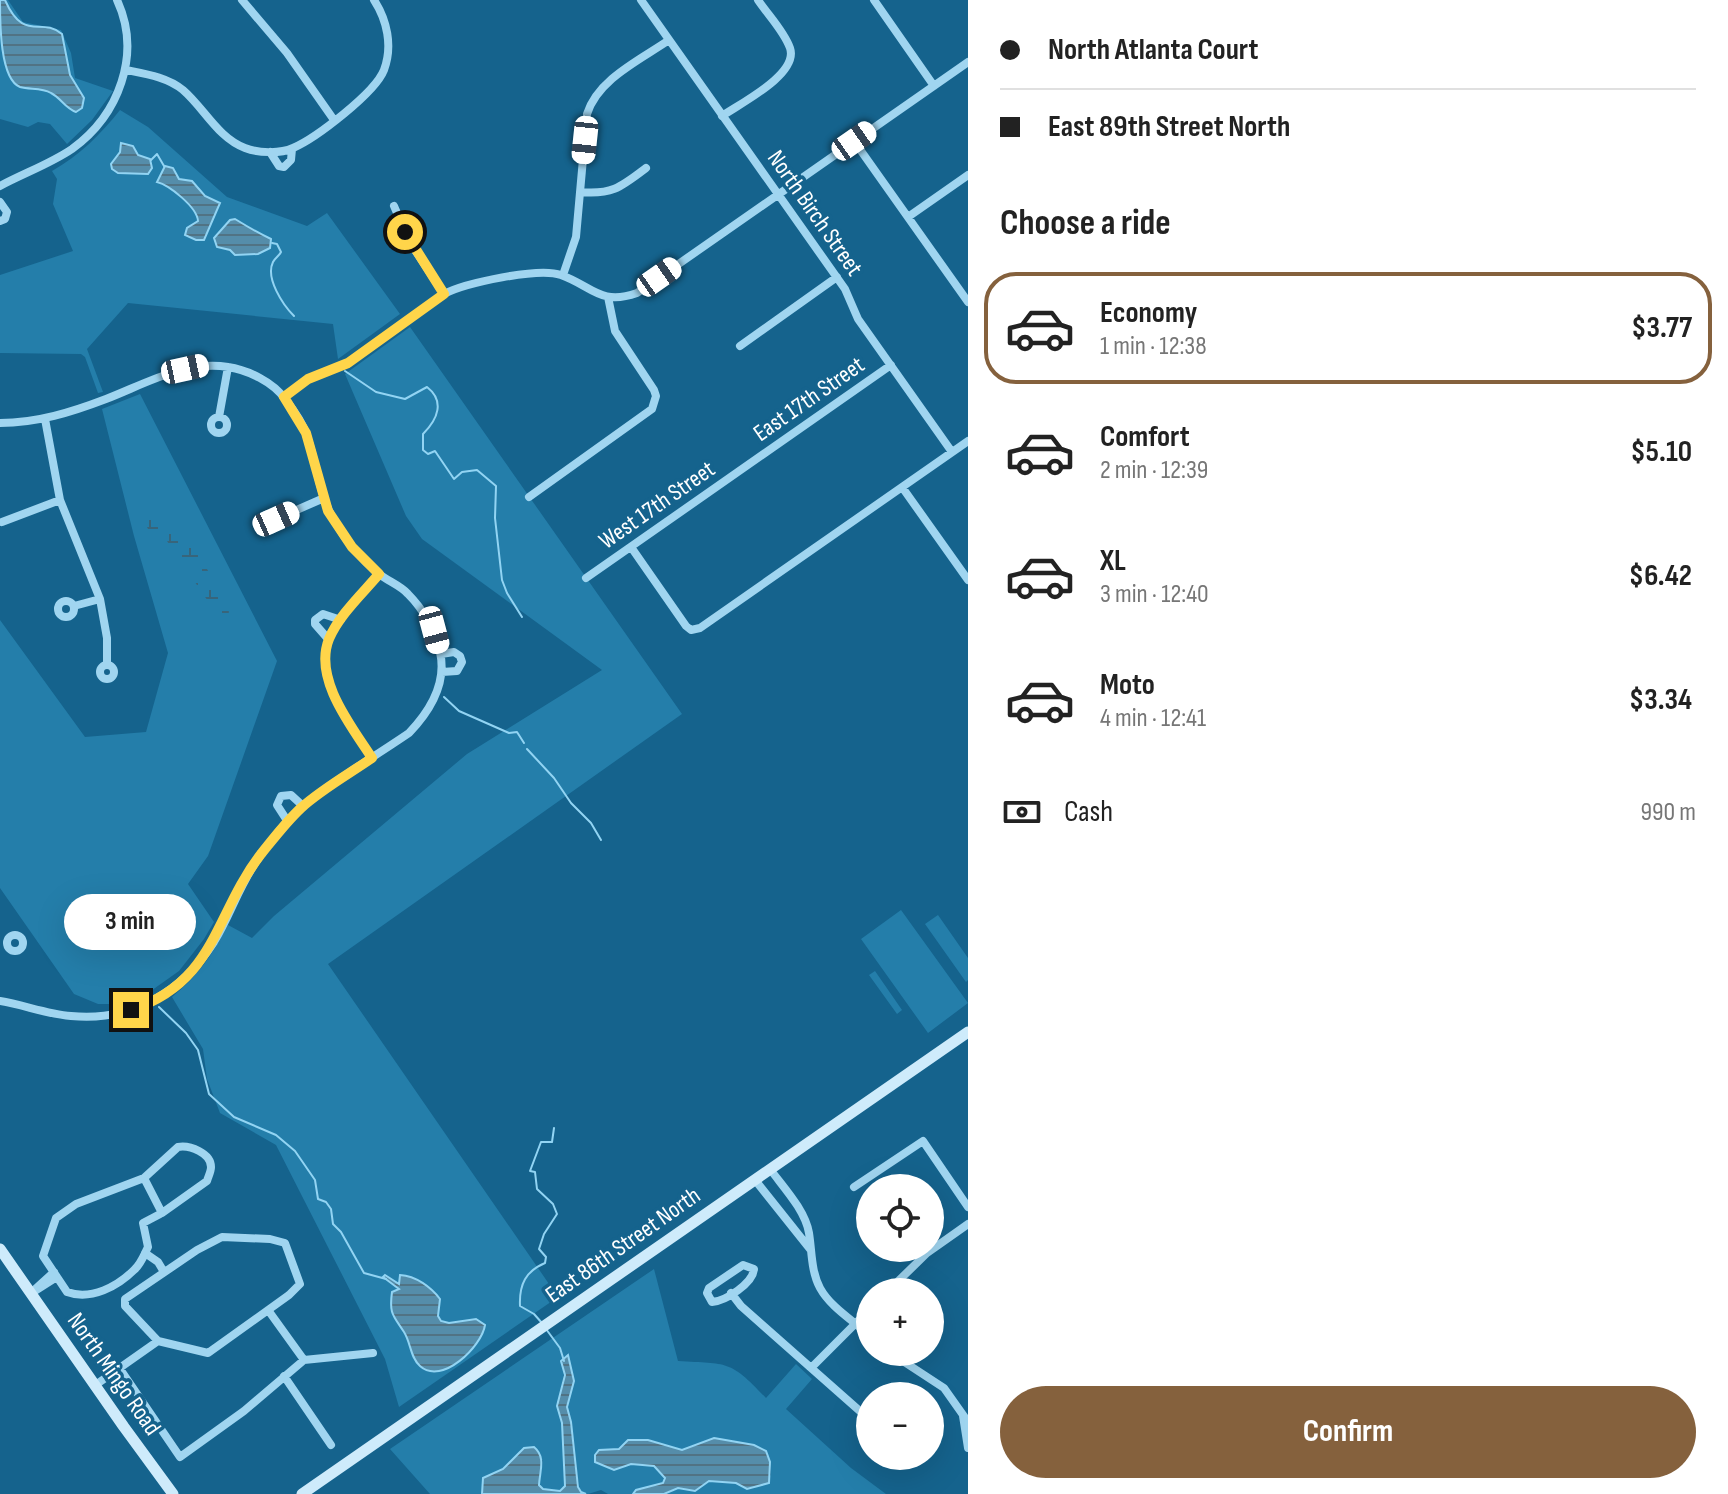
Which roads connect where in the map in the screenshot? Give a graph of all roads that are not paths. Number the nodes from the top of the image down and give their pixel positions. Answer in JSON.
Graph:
{"nodes":[{"id":1,"x":117,"y":0,"type":"edge"},
{"id":2,"x":238,"y":0,"type":"edge"},
{"id":3,"x":374,"y":0,"type":"edge"},
{"id":4,"x":641,"y":0,"type":"edge"},
{"id":5,"x":758,"y":0,"type":"edge"},
{"id":6,"x":888,"y":0,"type":"edge"},
{"id":7,"x":876,"y":3,"type":"edge"},
{"id":8,"x":669,"y":40,"type":"junction"},
{"id":9,"x":968,"y":62,"type":"edge"},
{"id":10,"x":126,"y":70,"type":"junction"},
{"id":11,"x":934,"y":86,"type":"junction"},
{"id":12,"x":722,"y":116,"type":"junction"},
{"id":13,"x":334,"y":120,"type":"junction"},
{"id":14,"x":854,"y":141,"type":"junction"},
{"id":15,"x":292,"y":149,"type":"junction"},
{"id":16,"x":270,"y":152,"type":"junction"},
{"id":17,"x":646,"y":168,"type":"dead end"},
{"id":18,"x":968,"y":175,"type":"edge"},
{"id":19,"x":0,"y":186,"type":"edge"},
{"id":20,"x":580,"y":192,"type":"junction"},
{"id":21,"x":778,"y":195,"type":"junction"},
{"id":22,"x":0,"y":202,"type":"edge"},
{"id":23,"x":394,"y":206,"type":"dead end"},
{"id":24,"x":908,"y":217,"type":"junction"},
{"id":25,"x":0,"y":221,"type":"edge"},
{"id":26,"x":563,"y":275,"type":"junction"},
{"id":27,"x":837,"y":277,"type":"junction"},
{"id":28,"x":965,"y":291,"type":"edge"},
{"id":29,"x":444,"y":294,"type":"junction"},
{"id":30,"x":608,"y":297,"type":"junction"},
{"id":31,"x":968,"y":302,"type":"edge"},
{"id":32,"x":740,"y":346,"type":"dead end"},
{"id":33,"x":891,"y":365,"type":"junction"},
{"id":34,"x":228,"y":367,"type":"junction"},
{"id":35,"x":284,"y":397,"type":"junction"},
{"id":36,"x":219,"y":417,"type":"dead end"},
{"id":37,"x":45,"y":419,"type":"junction"},
{"id":38,"x":0,"y":423,"type":"edge"},
{"id":39,"x":968,"y":441,"type":"edge"},
{"id":40,"x":952,"y":452,"type":"junction"},
{"id":41,"x":750,"y":464,"type":"joint"},
{"id":42,"x":902,"y":487,"type":"junction"},
{"id":43,"x":529,"y":497,"type":"dead end"},
{"id":44,"x":324,"y":498,"type":"junction"},
{"id":45,"x":60,"y":500,"type":"junction"},
{"id":46,"x":276,"y":519,"type":"dead end"},
{"id":47,"x":1,"y":524,"type":"edge"},
{"id":48,"x":631,"y":547,"type":"junction"},
{"id":49,"x":379,"y":574,"type":"junction"},
{"id":50,"x":586,"y":578,"type":"dead end"},
{"id":51,"x":968,"y":580,"type":"edge"},
{"id":52,"x":100,"y":599,"type":"junction"},
{"id":53,"x":74,"y":606,"type":"dead end"},
{"id":54,"x":341,"y":620,"type":"junction"},
{"id":55,"x":329,"y":640,"type":"junction"},
{"id":56,"x":441,"y":654,"type":"junction"},
{"id":57,"x":107,"y":665,"type":"dead end"},
{"id":58,"x":442,"y":672,"type":"junction"},
{"id":59,"x":372,"y":758,"type":"junction"},
{"id":60,"x":303,"y":806,"type":"junction"},
{"id":61,"x":288,"y":822,"type":"junction"},
{"id":62,"x":0,"y":1001,"type":"edge"},
{"id":63,"x":968,"y":1032,"type":"edge"},
{"id":64,"x":770,"y":1169,"type":"junction"},
{"id":65,"x":144,"y":1178,"type":"junction"},
{"id":66,"x":755,"y":1180,"type":"junction"},
{"id":67,"x":854,"y":1187,"type":"dead end"},
{"id":68,"x":968,"y":1207,"type":"edge"},
{"id":69,"x":162,"y":1213,"type":"junction"},
{"id":70,"x":968,"y":1224,"type":"edge"},
{"id":71,"x":0,"y":1249,"type":"edge"},
{"id":72,"x":810,"y":1250,"type":"junction"},
{"id":73,"x":145,"y":1253,"type":"junction"},
{"id":74,"x":164,"y":1272,"type":"junction"},
{"id":75,"x":55,"y":1274,"type":"junction"},
{"id":76,"x":902,"y":1278,"type":"edge"},
{"id":77,"x":31,"y":1293,"type":"junction"},
{"id":78,"x":731,"y":1293,"type":"junction"},
{"id":79,"x":268,"y":1310,"type":"junction"},
{"id":80,"x":855,"y":1323,"type":"joint"},
{"id":81,"x":158,"y":1341,"type":"junction"},
{"id":82,"x":373,"y":1353,"type":"dead end"},
{"id":83,"x":304,"y":1360,"type":"junction"},
{"id":84,"x":910,"y":1366,"type":"edge"},
{"id":85,"x":811,"y":1368,"type":"junction"},
{"id":86,"x":120,"y":1369,"type":"junction"},
{"id":87,"x":284,"y":1376,"type":"junction"},
{"id":88,"x":94,"y":1386,"type":"junction"},
{"id":89,"x":856,"y":1408,"type":"edge"},
{"id":90,"x":965,"y":1419,"type":"edge"},
{"id":91,"x":331,"y":1445,"type":"dead end"},
{"id":92,"x":968,"y":1448,"type":"edge"},
{"id":93,"x":173,"y":1494,"type":"edge"},
{"id":94,"x":302,"y":1494,"type":"edge"}],
"edges":[{"from":1,"to":10,"type":"street"},
{"from":2,"to":13,"type":"street"},
{"from":3,"to":13,"type":"street"},
{"from":4,"to":8,"type":"street","name":"North Birch Street"},
{"from":5,"to":12,"type":"street"},
{"from":6,"to":7,"type":"street"},
{"from":7,"to":11,"type":"street"},
{"from":8,"to":12,"type":"street","name":"North Birch Street"},
{"from":8,"to":20,"type":"street"},
{"from":9,"to":11,"type":"street"},
{"from":10,"to":16,"type":"street"},
{"from":10,"to":19,"type":"street"},
{"from":11,"to":14,"type":"street"},
{"from":12,"to":21,"type":"street","name":"North Birch Street"},
{"from":13,"to":15,"type":"street"},
{"from":14,"to":21,"type":"street"},
{"from":14,"to":24,"type":"street"},
{"from":15,"to":16,"type":"street"},
{"from":15,"to":16,"type":"street"},
{"from":17,"to":20,"type":"street"},
{"from":18,"to":24,"type":"street"},
{"from":20,"to":26,"type":"street"},
{"from":21,"to":27,"type":"street","name":"North Birch Street"},
{"from":21,"to":30,"type":"street"},
{"from":22,"to":25,"type":"street"},
{"from":23,"to":29,"type":"street"},
{"from":24,"to":28,"type":"street"},
{"from":26,"to":29,"type":"street"},
{"from":26,"to":30,"type":"street"},
{"from":27,"to":32,"type":"street"},
{"from":27,"to":33,"type":"street","name":"North Birch Street"},
{"from":28,"to":31,"type":"street"},
{"from":29,"to":35,"type":"street"},
{"from":30,"to":43,"type":"street"},
{"from":33,"to":40,"type":"street","name":"North Birch Street"},
{"from":33,"to":41,"type":"street","name":"East 17th Street"},
{"from":34,"to":35,"type":"street"},
{"from":34,"to":36,"type":"street"},
{"from":34,"to":37,"type":"street"},
{"from":35,"to":44,"type":"street"},
{"from":37,"to":38,"type":"street"},
{"from":37,"to":45,"type":"street"},
{"from":39,"to":40,"type":"street"},
{"from":40,"to":42,"type":"street"},
{"from":41,"to":48,"type":"street","name":"West 17th Street"},
{"from":42,"to":48,"type":"street"},
{"from":42,"to":51,"type":"street"},
{"from":44,"to":46,"type":"street"},
{"from":44,"to":49,"type":"street"},
{"from":45,"to":47,"type":"street"},
{"from":45,"to":52,"type":"street"},
{"from":48,"to":50,"type":"street","name":"West 17th Street"},
{"from":49,"to":54,"type":"street"},
{"from":49,"to":56,"type":"street"},
{"from":52,"to":53,"type":"street"},
{"from":52,"to":57,"type":"street"},
{"from":54,"to":55,"type":"street"},
{"from":54,"to":55,"type":"street"},
{"from":55,"to":59,"type":"street"},
{"from":56,"to":58,"type":"street"},
{"from":56,"to":58,"type":"street"},
{"from":58,"to":59,"type":"street"},
{"from":59,"to":60,"type":"street"},
{"from":60,"to":61,"type":"street"},
{"from":60,"to":61,"type":"street"},
{"from":61,"to":62,"type":"street"},
{"from":63,"to":64,"type":"street","name":"East 86th Street North"},
{"from":64,"to":66,"type":"street","name":"East 86th Street North"},
{"from":64,"to":72,"type":"street"},
{"from":65,"to":69,"type":"street"},
{"from":65,"to":69,"type":"street"},
{"from":65,"to":75,"type":"street"},
{"from":66,"to":72,"type":"street"},
{"from":66,"to":94,"type":"street","name":"East 86th Street North"},
{"from":67,"to":68,"type":"street"},
{"from":69,"to":73,"type":"street"},
{"from":70,"to":76,"type":"street"},
{"from":71,"to":77,"type":"street","name":"North Mingo Road"},
{"from":72,"to":80,"type":"street"},
{"from":73,"to":74,"type":"street"},
{"from":73,"to":75,"type":"street"},
{"from":74,"to":79,"type":"street"},
{"from":74,"to":81,"type":"street"},
{"from":75,"to":77,"type":"street"},
{"from":77,"to":88,"type":"street","name":"North Mingo Road"},
{"from":78,"to":78,"type":"street"},
{"from":78,"to":85,"type":"street"},
{"from":79,"to":81,"type":"street"},
{"from":79,"to":83,"type":"street"},
{"from":80,"to":85,"type":"street"},
{"from":81,"to":86,"type":"street"},
{"from":82,"to":83,"type":"street"},
{"from":83,"to":87,"type":"street"},
{"from":84,"to":90,"type":"street"},
{"from":85,"to":89,"type":"street"},
{"from":86,"to":87,"type":"street"},
{"from":86,"to":88,"type":"street"},
{"from":87,"to":91,"type":"street"},
{"from":88,"to":93,"type":"street","name":"North Mingo Road"},
{"from":90,"to":92,"type":"street"}]}
